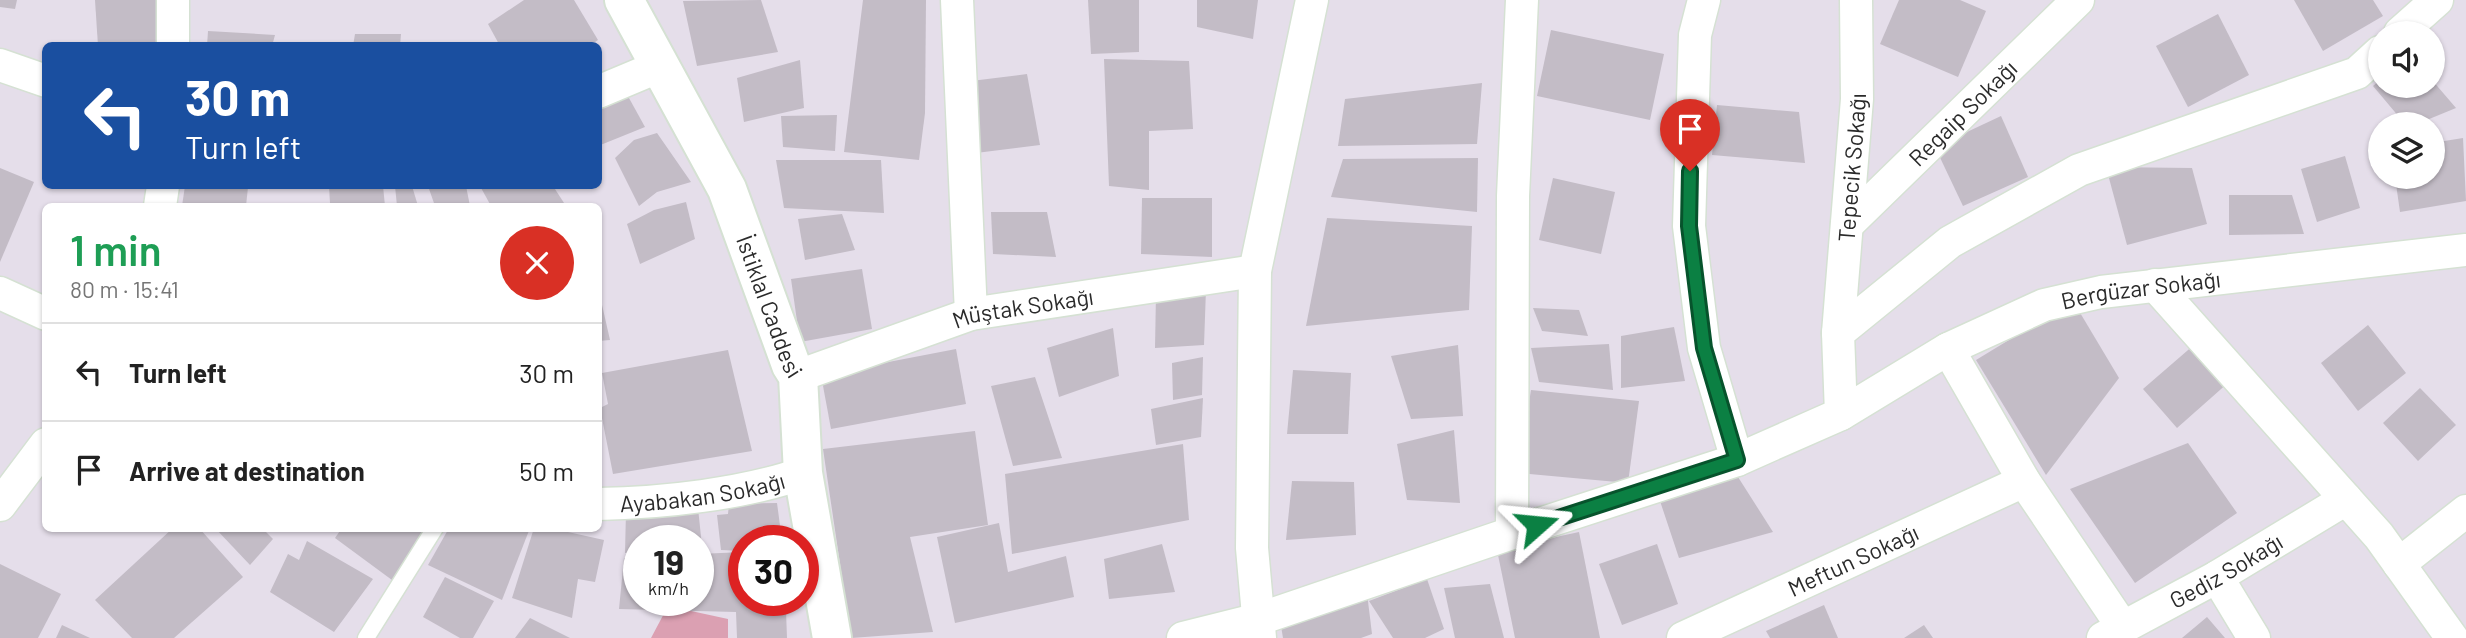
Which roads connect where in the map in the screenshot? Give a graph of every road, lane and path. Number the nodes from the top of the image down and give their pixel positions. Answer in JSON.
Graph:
{"nodes":[{"id":1,"x":173,"y":0,"type":"edge"},
{"id":2,"x":624,"y":0,"type":"edge"},
{"id":3,"x":957,"y":0,"type":"edge"},
{"id":4,"x":1312,"y":0,"type":"edge"},
{"id":5,"x":1522,"y":0,"type":"edge"},
{"id":6,"x":1704,"y":0,"type":"edge"},
{"id":7,"x":1856,"y":0,"type":"edge"},
{"id":8,"x":2078,"y":0,"type":"edge"},
{"id":9,"x":2437,"y":0,"type":"edge"},
{"id":10,"x":2413,"y":21,"type":"edge"},
{"id":11,"x":173,"y":42,"type":"edge"},
{"id":12,"x":2368,"y":63,"type":"edge"},
{"id":13,"x":0,"y":65,"type":"edge"},
{"id":14,"x":660,"y":66,"type":"junction"},
{"id":15,"x":42,"y":80,"type":"edge"},
{"id":16,"x":602,"y":90,"type":"edge"},
{"id":17,"x":1847,"y":225,"type":"junction"},
{"id":18,"x":2466,"y":250,"type":"edge"},
{"id":19,"x":1255,"y":271,"type":"junction"},
{"id":20,"x":2155,"y":285,"type":"junction"},
{"id":21,"x":0,"y":293,"type":"edge"},
{"id":22,"x":42,"y":312,"type":"edge"},
{"id":23,"x":971,"y":314,"type":"junction"},
{"id":24,"x":1838,"y":333,"type":"junction"},
{"id":25,"x":1948,"y":349,"type":"junction"},
{"id":26,"x":798,"y":376,"type":"junction"},
{"id":27,"x":1841,"y":414,"type":"junction"},
{"id":28,"x":42,"y":449,"type":"edge"},
{"id":29,"x":1737,"y":460,"type":"junction"},
{"id":30,"x":803,"y":473,"type":"junction"},
{"id":31,"x":2024,"y":481,"type":"junction"},
{"id":32,"x":2346,"y":499,"type":"junction"},
{"id":33,"x":602,"y":504,"type":"edge"},
{"id":34,"x":0,"y":505,"type":"edge"},
{"id":35,"x":2466,"y":511,"type":"edge"},
{"id":36,"x":432,"y":532,"type":"edge"},
{"id":37,"x":1512,"y":533,"type":"junction"},
{"id":38,"x":2399,"y":564,"type":"junction"},
{"id":39,"x":2217,"y":577,"type":"junction"},
{"id":40,"x":1259,"y":628,"type":"edge"},
{"id":41,"x":2113,"y":632,"type":"edge"},
{"id":42,"x":2437,"y":632,"type":"edge"},
{"id":43,"x":366,"y":638,"type":"edge"},
{"id":44,"x":832,"y":638,"type":"edge"},
{"id":45,"x":1183,"y":638,"type":"edge"},
{"id":46,"x":1683,"y":638,"type":"edge"},
{"id":47,"x":2254,"y":638,"type":"edge"}],
"edges":[{"from":1,"to":11,"type":"street"},
{"from":2,"to":14,"type":"street","name":"İstiklal Caddesi"},
{"from":3,"to":23,"type":"street"},
{"from":4,"to":19,"type":"street"},
{"from":5,"to":37,"type":"street"},
{"from":6,"to":29,"type":"street"},
{"from":7,"to":17,"type":"street","name":"Tepecik Sokağı"},
{"from":8,"to":17,"type":"street","name":"Regaip Sokağı"},
{"from":9,"to":10,"type":"street"},
{"from":12,"to":24,"type":"street"},
{"from":13,"to":15,"type":"street"},
{"from":14,"to":16,"type":"street"},
{"from":14,"to":26,"type":"street","name":"İstiklal Caddesi"},
{"from":17,"to":24,"type":"street","name":"Tepecik Sokağı"},
{"from":18,"to":20,"type":"street","name":"Bergüzar Sokağı"},
{"from":19,"to":23,"type":"street","name":"Müştak Sokağı"},
{"from":19,"to":40,"type":"street"},
{"from":20,"to":25,"type":"street","name":"Bergüzar Sokağı"},
{"from":20,"to":32,"type":"street"},
{"from":21,"to":22,"type":"street"},
{"from":23,"to":26,"type":"street","name":"Müştak Sokağı"},
{"from":24,"to":27,"type":"street","name":"Tepecik Sokağı"},
{"from":25,"to":27,"type":"street","name":"Bergüzar Sokağı"},
{"from":25,"to":31,"type":"street"},
{"from":26,"to":30,"type":"street","name":"İstiklal Caddesi"},
{"from":27,"to":29,"type":"street","name":"Bergüzar Sokağı"},
{"from":28,"to":34,"type":"street"},
{"from":29,"to":37,"type":"street"},
{"from":30,"to":33,"type":"street","name":"Ayabakan Sokağı"},
{"from":30,"to":44,"type":"street","name":"İstiklal Caddesi"},
{"from":31,"to":41,"type":"street"},
{"from":31,"to":46,"type":"street","name":"Meftun Sokağı"},
{"from":32,"to":38,"type":"street"},
{"from":32,"to":39,"type":"street","name":"Gediz Sokağı"},
{"from":35,"to":38,"type":"street"},
{"from":36,"to":43,"type":"lane"},
{"from":37,"to":40,"type":"street"},
{"from":38,"to":42,"type":"street"},
{"from":39,"to":41,"type":"street","name":"Gediz Sokağı"},
{"from":39,"to":47,"type":"street"},
{"from":40,"to":45,"type":"street"}]}
